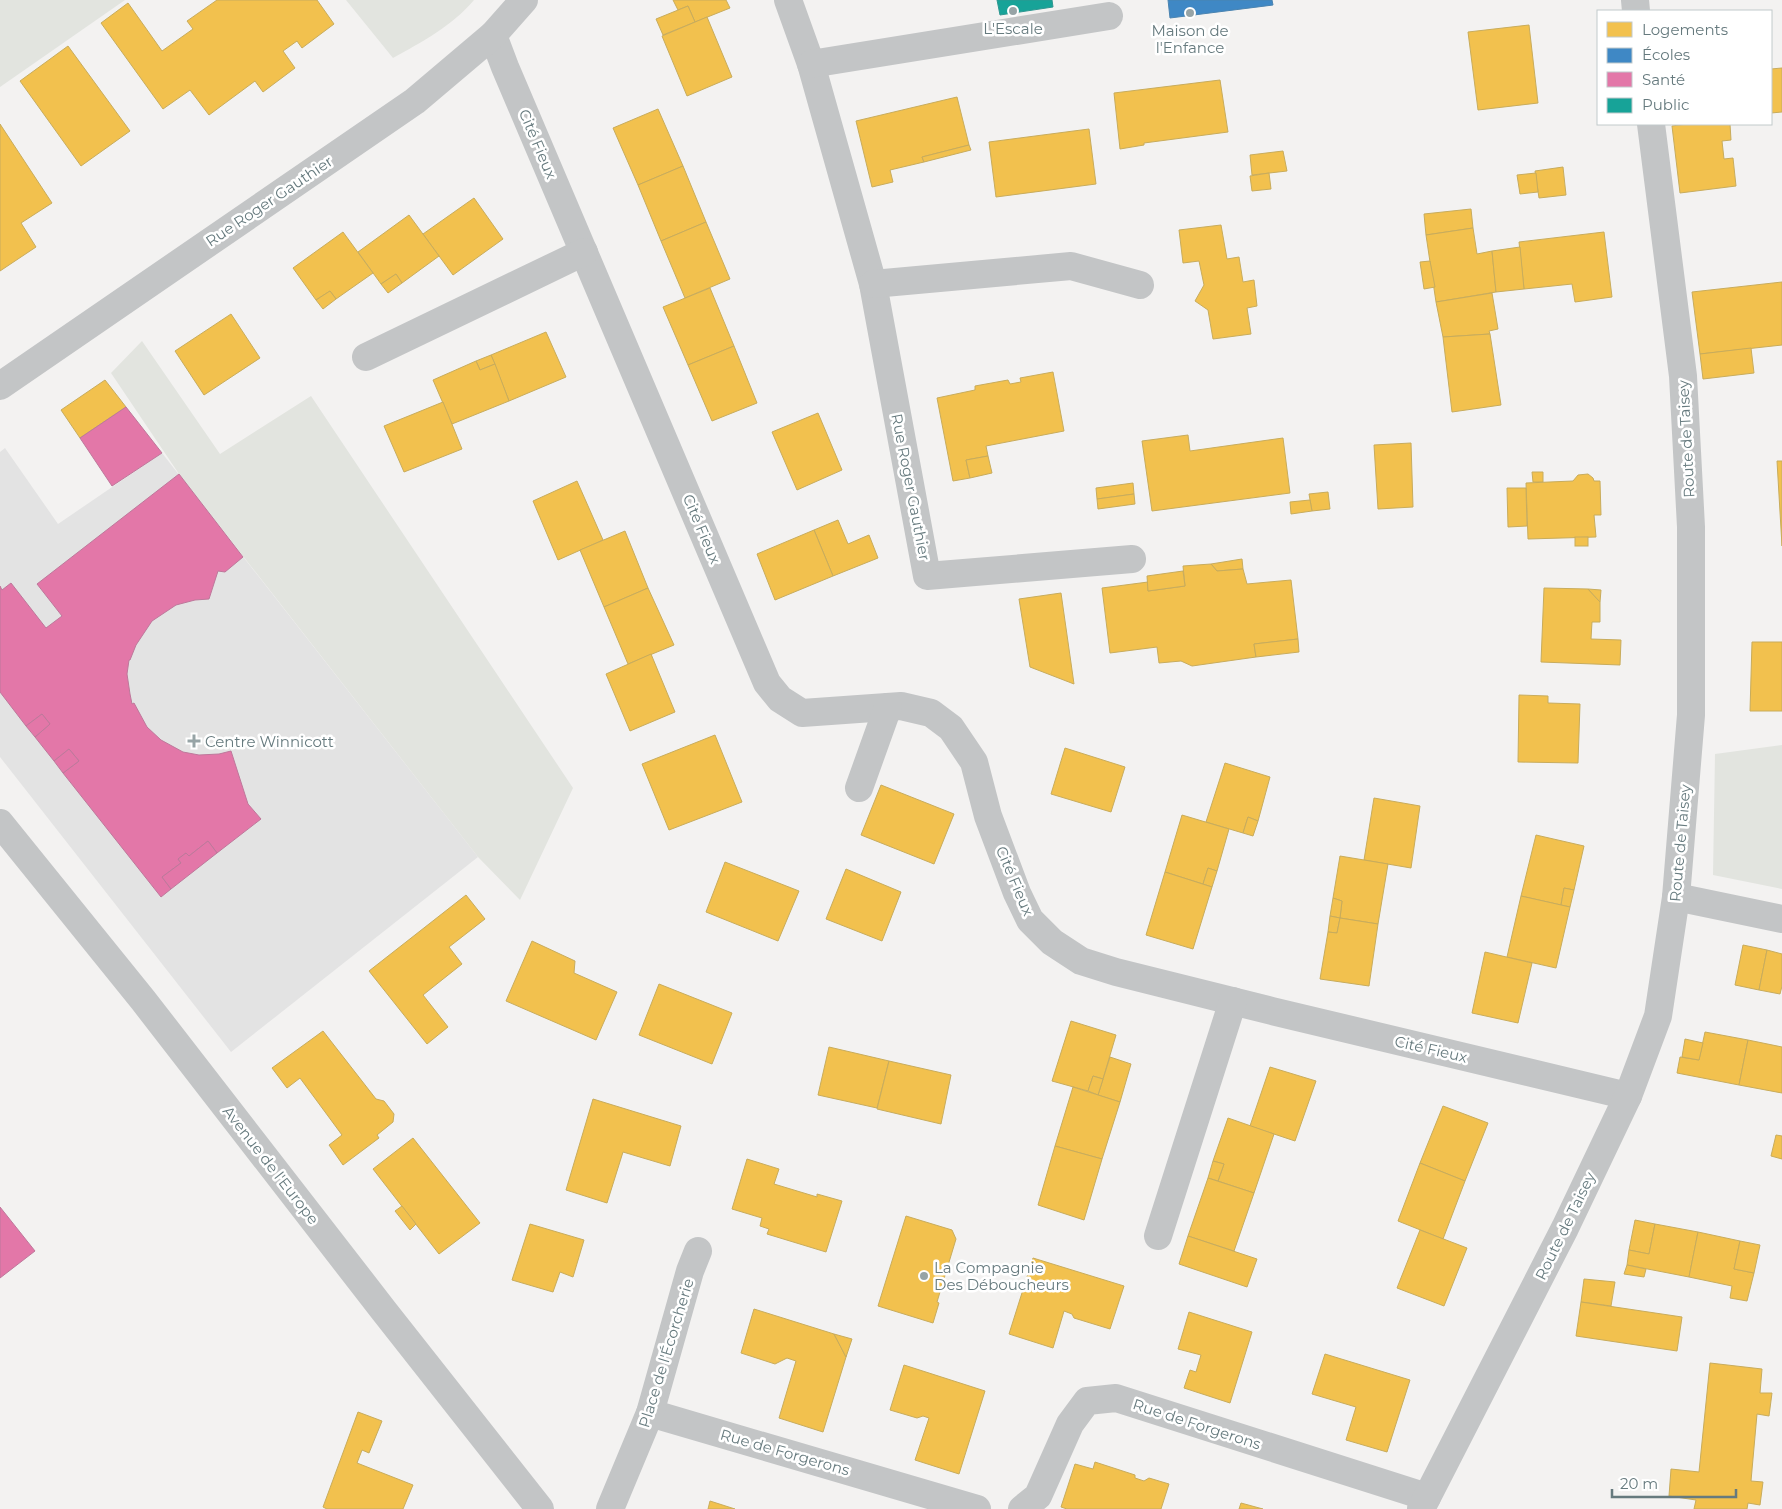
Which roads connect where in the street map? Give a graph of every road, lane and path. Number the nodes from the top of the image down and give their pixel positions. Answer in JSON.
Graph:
{"nodes":[{"id":1,"x":524,"y":0,"type":"edge"},
{"id":2,"x":788,"y":0,"type":"edge"},
{"id":3,"x":1110,"y":16,"type":"dead end"},
{"id":4,"x":493,"y":35,"type":"junction"},
{"id":5,"x":811,"y":64,"type":"junction"},
{"id":6,"x":1651,"y":125,"type":"edge"},
{"id":7,"x":584,"y":252,"type":"junction"},
{"id":8,"x":873,"y":284,"type":"junction"},
{"id":9,"x":1140,"y":284,"type":"dead end"},
{"id":10,"x":366,"y":358,"type":"dead end"},
{"id":11,"x":0,"y":386,"type":"edge"},
{"id":12,"x":1132,"y":559,"type":"dead end"},
{"id":13,"x":888,"y":708,"type":"junction"},
{"id":14,"x":859,"y":788,"type":"dead end"},
{"id":15,"x":0,"y":823,"type":"edge"},
{"id":16,"x":1676,"y":897,"type":"junction"},
{"id":17,"x":1782,"y":919,"type":"edge"},
{"id":18,"x":1233,"y":1001,"type":"junction"},
{"id":19,"x":1628,"y":1096,"type":"junction"},
{"id":20,"x":1158,"y":1236,"type":"dead end"},
{"id":21,"x":698,"y":1251,"type":"dead end"},
{"id":22,"x":650,"y":1413,"type":"junction"},
{"id":23,"x":1424,"y":1503,"type":"edge"},
{"id":24,"x":540,"y":1509,"type":"edge"},
{"id":25,"x":610,"y":1509,"type":"edge"},
{"id":26,"x":978,"y":1509,"type":"edge"},
{"id":27,"x":1022,"y":1509,"type":"edge"}],
"edges":[{"from":1,"to":4,"type":"street","name":"Rue Roger Gauthier"},
{"from":2,"to":5,"type":"street","name":"Rue Roger Gauthier"},
{"from":3,"to":5,"type":"street"},
{"from":4,"to":7,"type":"street","name":"Cité Fieux"},
{"from":4,"to":11,"type":"street","name":"Rue Roger Gauthier"},
{"from":5,"to":8,"type":"street","name":"Rue Roger Gauthier"},
{"from":6,"to":16,"type":"street","name":"Route de Taisey"},
{"from":7,"to":10,"type":"street"},
{"from":7,"to":13,"type":"street","name":"Cité Fieux"},
{"from":8,"to":9,"type":"street"},
{"from":8,"to":12,"type":"street","name":"Rue Roger Gauthier"},
{"from":13,"to":14,"type":"street"},
{"from":13,"to":18,"type":"street","name":"Cité Fieux"},
{"from":15,"to":24,"type":"street","name":"Avenue de l'Europe"},
{"from":16,"to":17,"type":"street"},
{"from":16,"to":19,"type":"street","name":"Route de Taisey"},
{"from":18,"to":19,"type":"street","name":"Cité Fieux"},
{"from":18,"to":20,"type":"street"},
{"from":19,"to":23,"type":"street","name":"Route de Taisey"},
{"from":21,"to":22,"type":"street","name":"Place de l'Écorcherie"},
{"from":22,"to":25,"type":"street","name":"Place de l'Écorcherie"},
{"from":22,"to":26,"type":"street","name":"Rue de Forgerons"},
{"from":23,"to":27,"type":"street","name":"Rue de Forgerons"}]}
